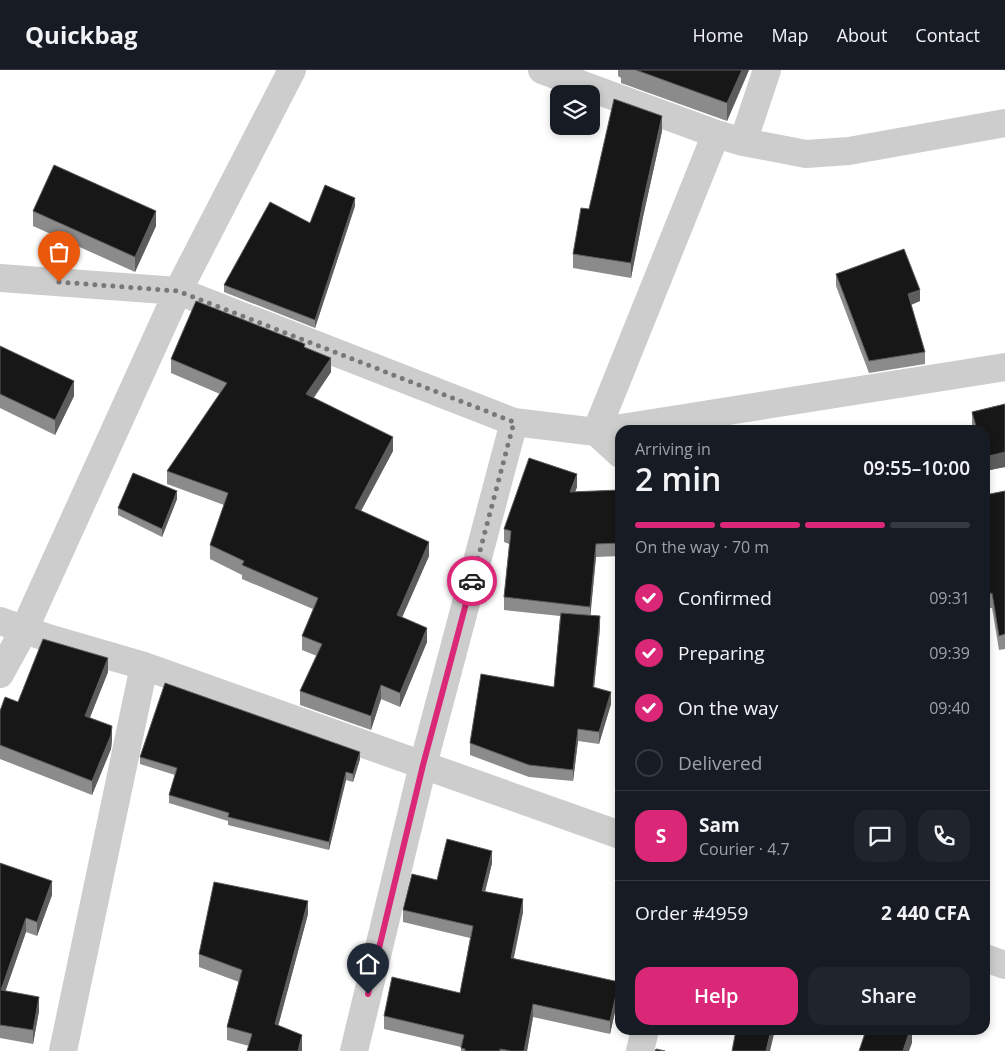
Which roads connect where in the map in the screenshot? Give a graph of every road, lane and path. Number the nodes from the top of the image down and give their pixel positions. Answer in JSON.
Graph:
{"nodes":[{"id":1,"x":292,"y":70,"type":"edge"},
{"id":2,"x":542,"y":70,"type":"edge"},
{"id":3,"x":766,"y":70,"type":"edge"},
{"id":4,"x":1005,"y":124,"type":"edge"},
{"id":5,"x":716,"y":134,"type":"junction"},
{"id":6,"x":743,"y":142,"type":"junction"},
{"id":7,"x":0,"y":278,"type":"edge"},
{"id":8,"x":178,"y":291,"type":"junction"},
{"id":9,"x":1005,"y":367,"type":"edge"},
{"id":10,"x":514,"y":422,"type":"junction"},
{"id":11,"x":640,"y":425,"type":"edge"},
{"id":12,"x":615,"y":429,"type":"edge"},
{"id":13,"x":596,"y":432,"type":"junction"},
{"id":14,"x":615,"y":449,"type":"edge"},
{"id":15,"x":12,"y":626,"type":"edge"},
{"id":16,"x":144,"y":666,"type":"junction"},
{"id":17,"x":0,"y":674,"type":"edge"},
{"id":18,"x":423,"y":765,"type":"junction"},
{"id":19,"x":615,"y":833,"type":"edge"},
{"id":20,"x":990,"y":960,"type":"edge"},
{"id":21,"x":1005,"y":965,"type":"edge"},
{"id":22,"x":644,"y":1035,"type":"edge"},
{"id":23,"x":63,"y":1051,"type":"edge"},
{"id":24,"x":354,"y":1051,"type":"edge"},
{"id":25,"x":640,"y":1051,"type":"edge"}],
"edges":[{"from":1,"to":8,"type":"street"},
{"from":2,"to":5,"type":"street"},
{"from":3,"to":6,"type":"street"},
{"from":4,"to":6,"type":"street"},
{"from":5,"to":6,"type":"street"},
{"from":5,"to":13,"type":"street"},
{"from":7,"to":8,"type":"street"},
{"from":8,"to":10,"type":"street"},
{"from":8,"to":15,"type":"street"},
{"from":9,"to":11,"type":"street"},
{"from":10,"to":13,"type":"street"},
{"from":10,"to":18,"type":"street"},
{"from":12,"to":13,"type":"street"},
{"from":13,"to":14,"type":"street"},
{"from":15,"to":16,"type":"street"},
{"from":15,"to":17,"type":"street"},
{"from":16,"to":18,"type":"street"},
{"from":16,"to":23,"type":"street"},
{"from":18,"to":19,"type":"street"},
{"from":18,"to":24,"type":"street"},
{"from":20,"to":21,"type":"street"},
{"from":22,"to":25,"type":"street"}]}
